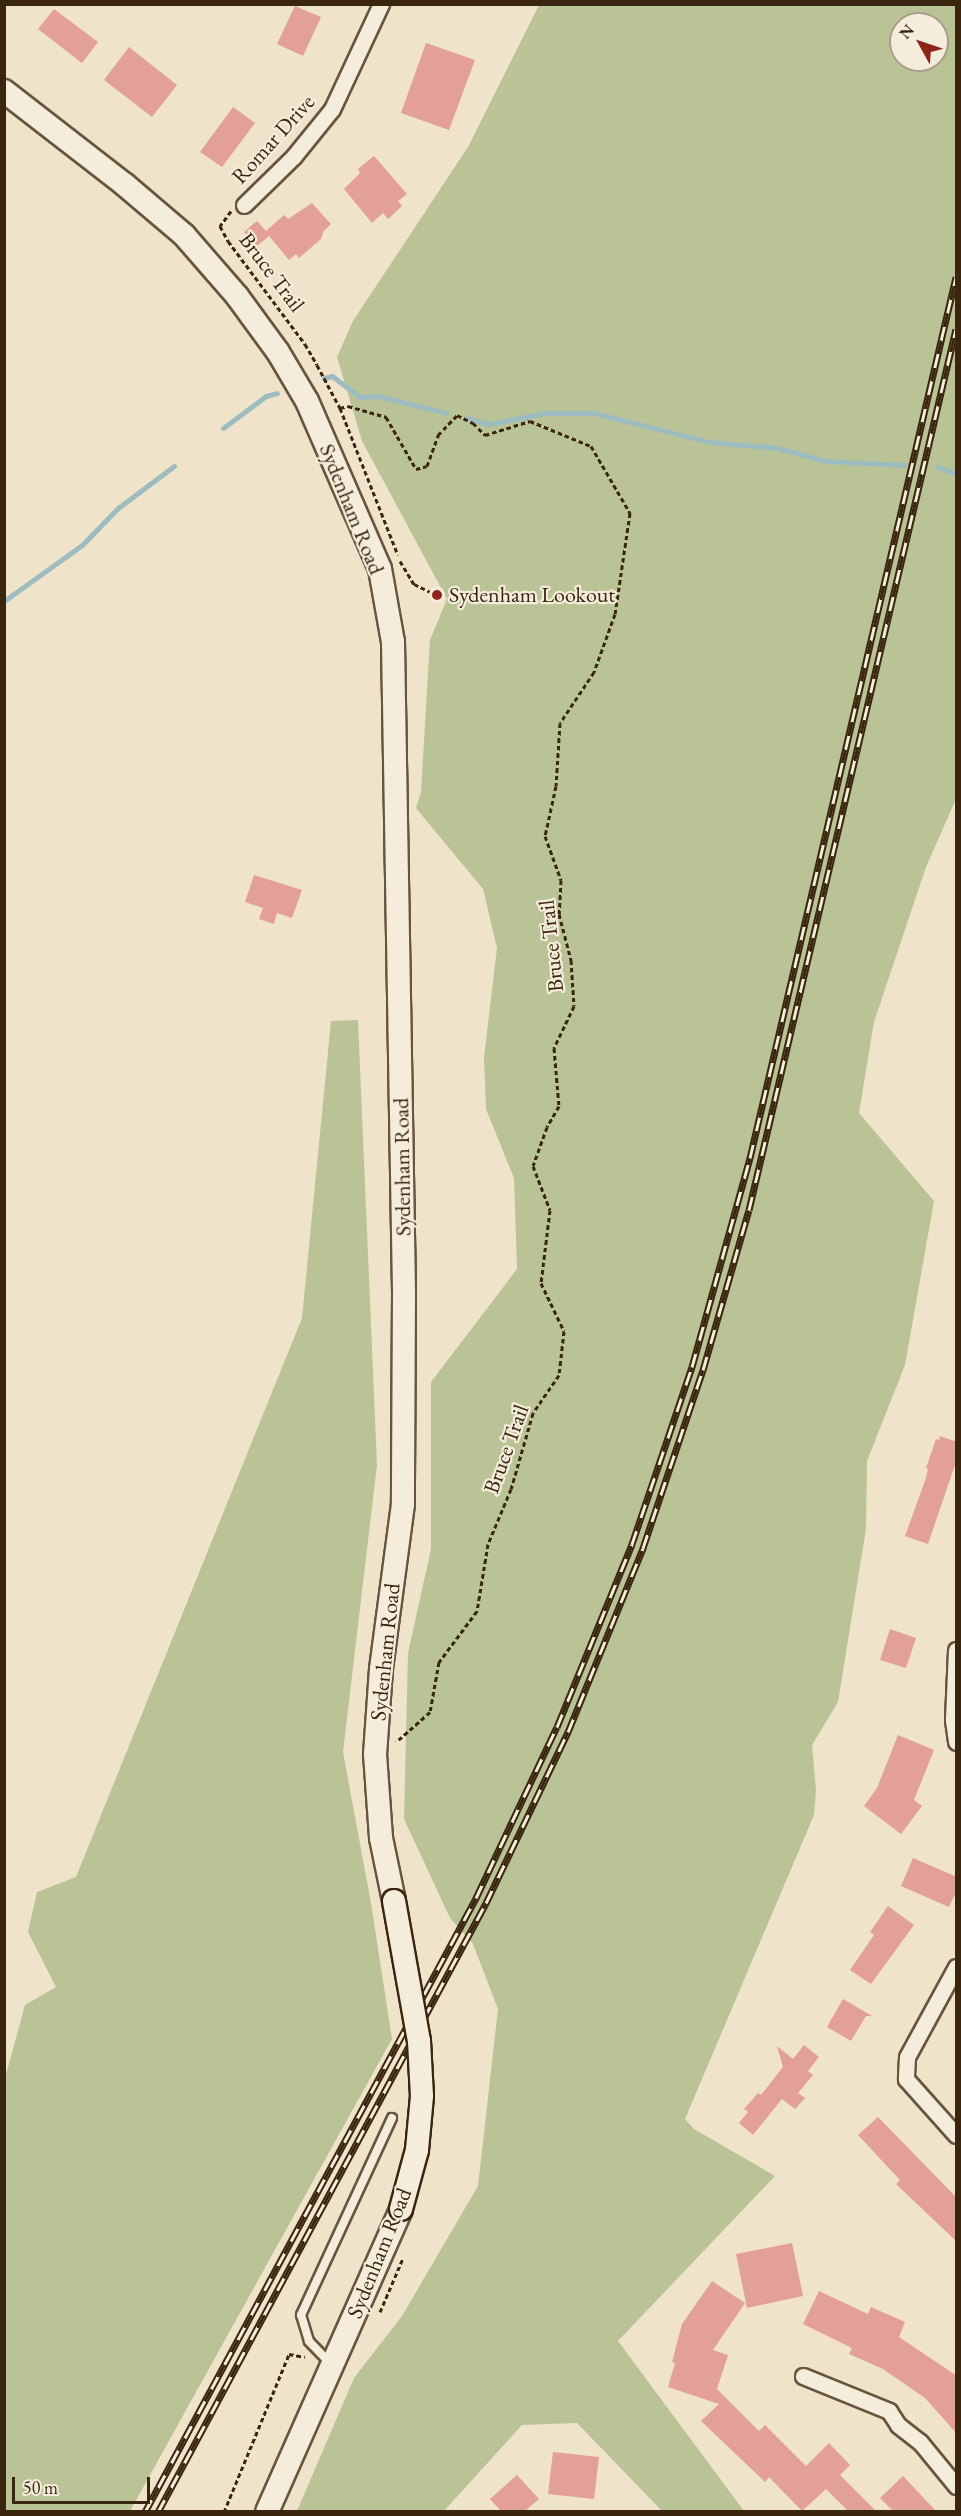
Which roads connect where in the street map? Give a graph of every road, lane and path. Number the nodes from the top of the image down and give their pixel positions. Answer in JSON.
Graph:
{"nodes":[{"id":1,"x":381,"y":4,"type":"edge"},
{"id":2,"x":4,"y":91,"type":"edge"},
{"id":3,"x":244,"y":205,"type":"joint"},
{"id":4,"x":340,"y":408,"type":"junction"},
{"id":5,"x":437,"y":595,"type":"dead end"},
{"id":6,"x":957,"y":1650,"type":"edge"},
{"id":7,"x":957,"y":1742,"type":"edge"},
{"id":8,"x":389,"y":1748,"type":"dead end"},
{"id":9,"x":957,"y":1967,"type":"edge"},
{"id":10,"x":392,"y":2118,"type":"dead end"},
{"id":11,"x":957,"y":2135,"type":"edge"},
{"id":12,"x":332,"y":2365,"type":"junction"},
{"id":13,"x":803,"y":2376,"type":"dead end"},
{"id":14,"x":957,"y":2486,"type":"edge"},
{"id":15,"x":224,"y":2511,"type":"edge"},
{"id":16,"x":267,"y":2511,"type":"edge"}],
"edges":[{"from":1,"to":3,"type":"street","name":"Romar Drive"},
{"from":2,"to":12,"type":"main road","name":"Sydenham Road","bridge":true},
{"from":3,"to":4,"type":"path","name":"Bruce Trail"},
{"from":4,"to":5,"type":"path"},
{"from":4,"to":8,"type":"path","name":"Bruce Trail"},
{"from":6,"to":7,"type":"street"},
{"from":9,"to":11,"type":"street"},
{"from":10,"to":12,"type":"lane"},
{"from":12,"to":15,"type":"path"},
{"from":12,"to":16,"type":"main road","name":"Sydenham Road"},
{"from":13,"to":14,"type":"street"}]}
